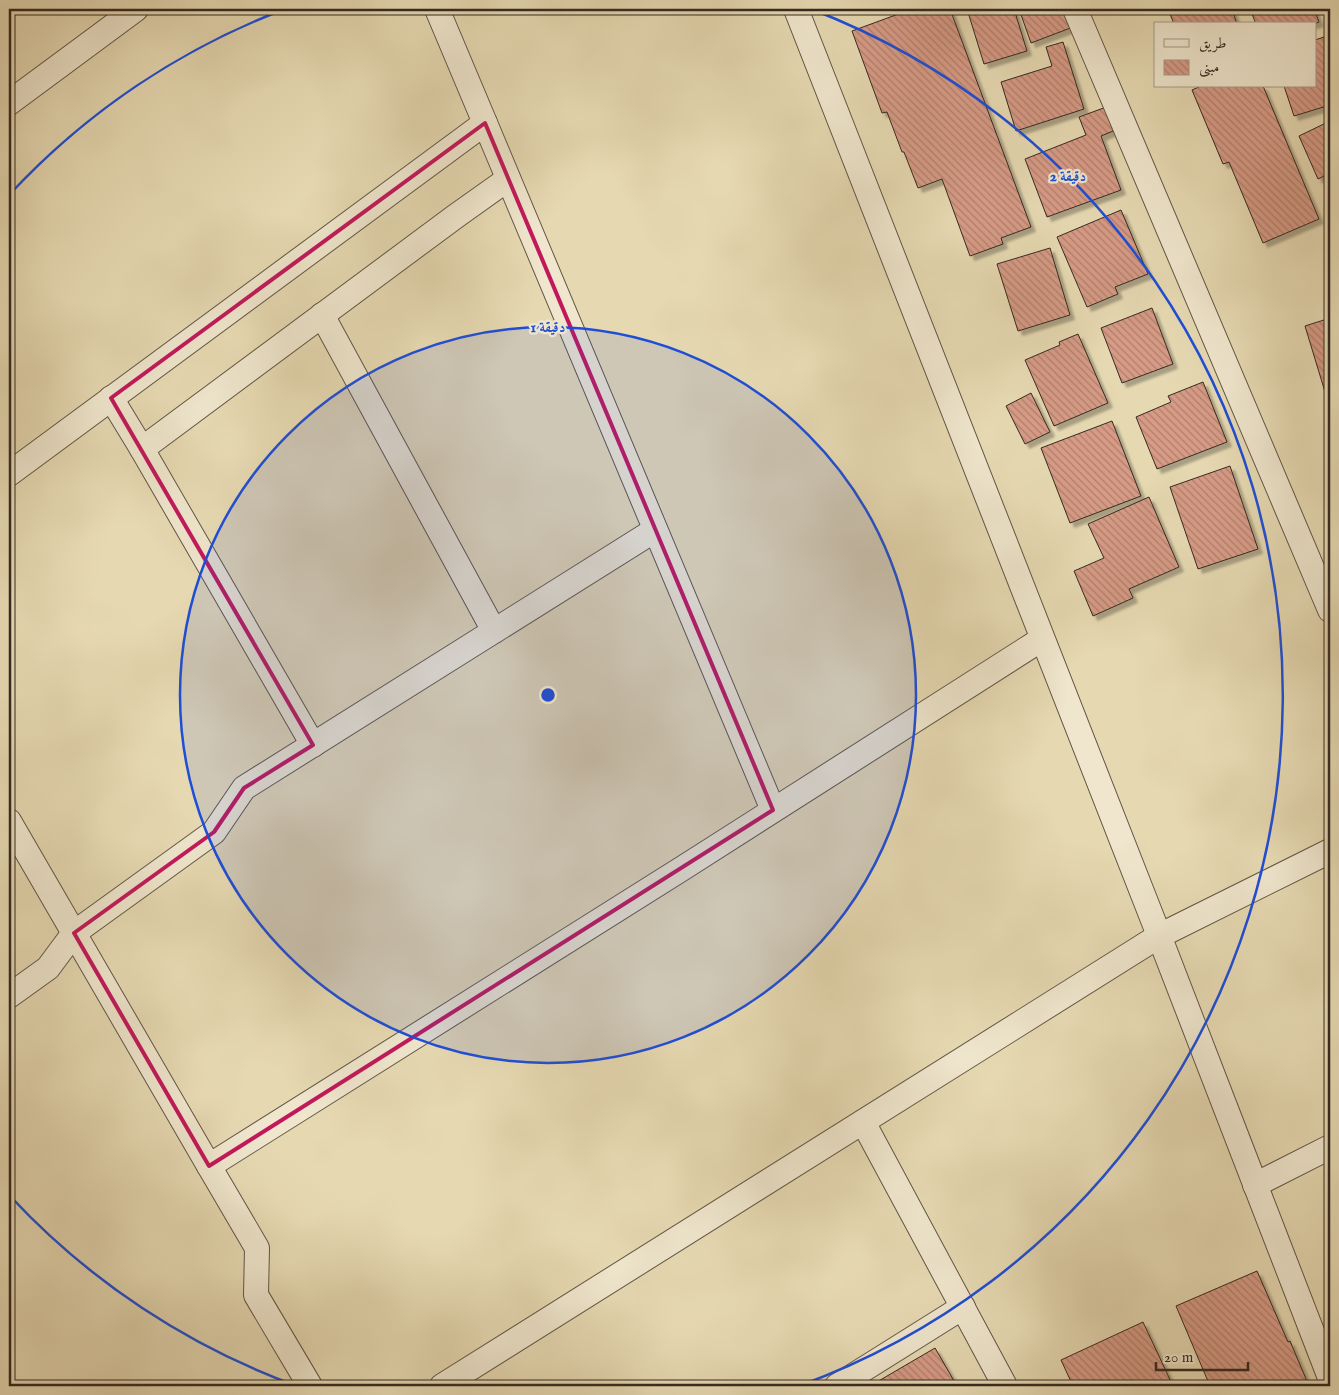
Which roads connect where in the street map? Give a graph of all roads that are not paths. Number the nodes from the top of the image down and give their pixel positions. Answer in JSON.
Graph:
{"nodes":[{"id":1,"x":136,"y":9,"type":"edge"},
{"id":2,"x":437,"y":9,"type":"edge"},
{"id":3,"x":796,"y":9,"type":"edge"},
{"id":4,"x":1076,"y":9,"type":"edge"},
{"id":5,"x":9,"y":102,"type":"edge"},
{"id":6,"x":484,"y":122,"type":"junction"},
{"id":7,"x":508,"y":179,"type":"junction"},
{"id":8,"x":322,"y":315,"type":"junction"},
{"id":9,"x":112,"y":398,"type":"junction"},
{"id":10,"x":142,"y":449,"type":"junction"},
{"id":11,"x":9,"y":474,"type":"edge"},
{"id":12,"x":655,"y":530,"type":"junction"},
{"id":13,"x":1330,"y":610,"type":"edge"},
{"id":14,"x":494,"y":631,"type":"junction"},
{"id":15,"x":1042,"y":639,"type":"junction"},
{"id":16,"x":312,"y":745,"type":"junction"},
{"id":17,"x":773,"y":810,"type":"junction"},
{"id":18,"x":9,"y":822,"type":"edge"},
{"id":19,"x":1330,"y":851,"type":"edge"},
{"id":20,"x":74,"y":932,"type":"junction"},
{"id":21,"x":1159,"y":936,"type":"junction"},
{"id":22,"x":9,"y":996,"type":"edge"},
{"id":23,"x":863,"y":1122,"type":"junction"},
{"id":24,"x":1330,"y":1147,"type":"edge"},
{"id":25,"x":209,"y":1166,"type":"junction"},
{"id":26,"x":1255,"y":1185,"type":"junction"},
{"id":27,"x":963,"y":1307,"type":"junction"},
{"id":28,"x":1330,"y":1378,"type":"edge"},
{"id":29,"x":310,"y":1386,"type":"edge"},
{"id":30,"x":442,"y":1386,"type":"edge"},
{"id":31,"x":837,"y":1386,"type":"edge"},
{"id":32,"x":1005,"y":1386,"type":"edge"}],
"edges":[{"from":1,"to":5,"type":"street"},
{"from":2,"to":6,"type":"street"},
{"from":3,"to":15,"type":"street"},
{"from":4,"to":13,"type":"street"},
{"from":6,"to":7,"type":"street"},
{"from":6,"to":9,"type":"street"},
{"from":7,"to":8,"type":"street"},
{"from":7,"to":12,"type":"street"},
{"from":8,"to":10,"type":"street"},
{"from":8,"to":14,"type":"street"},
{"from":9,"to":10,"type":"street"},
{"from":9,"to":11,"type":"street"},
{"from":10,"to":16,"type":"street"},
{"from":12,"to":14,"type":"street"},
{"from":12,"to":17,"type":"street"},
{"from":14,"to":16,"type":"street"},
{"from":15,"to":17,"type":"street"},
{"from":15,"to":21,"type":"street"},
{"from":16,"to":20,"type":"street"},
{"from":17,"to":25,"type":"street"},
{"from":18,"to":20,"type":"street"},
{"from":19,"to":21,"type":"street"},
{"from":20,"to":22,"type":"street"},
{"from":20,"to":25,"type":"street"},
{"from":21,"to":23,"type":"street"},
{"from":21,"to":26,"type":"street"},
{"from":23,"to":27,"type":"street"},
{"from":23,"to":30,"type":"street"},
{"from":24,"to":26,"type":"street"},
{"from":25,"to":29,"type":"street"},
{"from":26,"to":28,"type":"street"},
{"from":27,"to":31,"type":"street"},
{"from":27,"to":32,"type":"street"}]}
